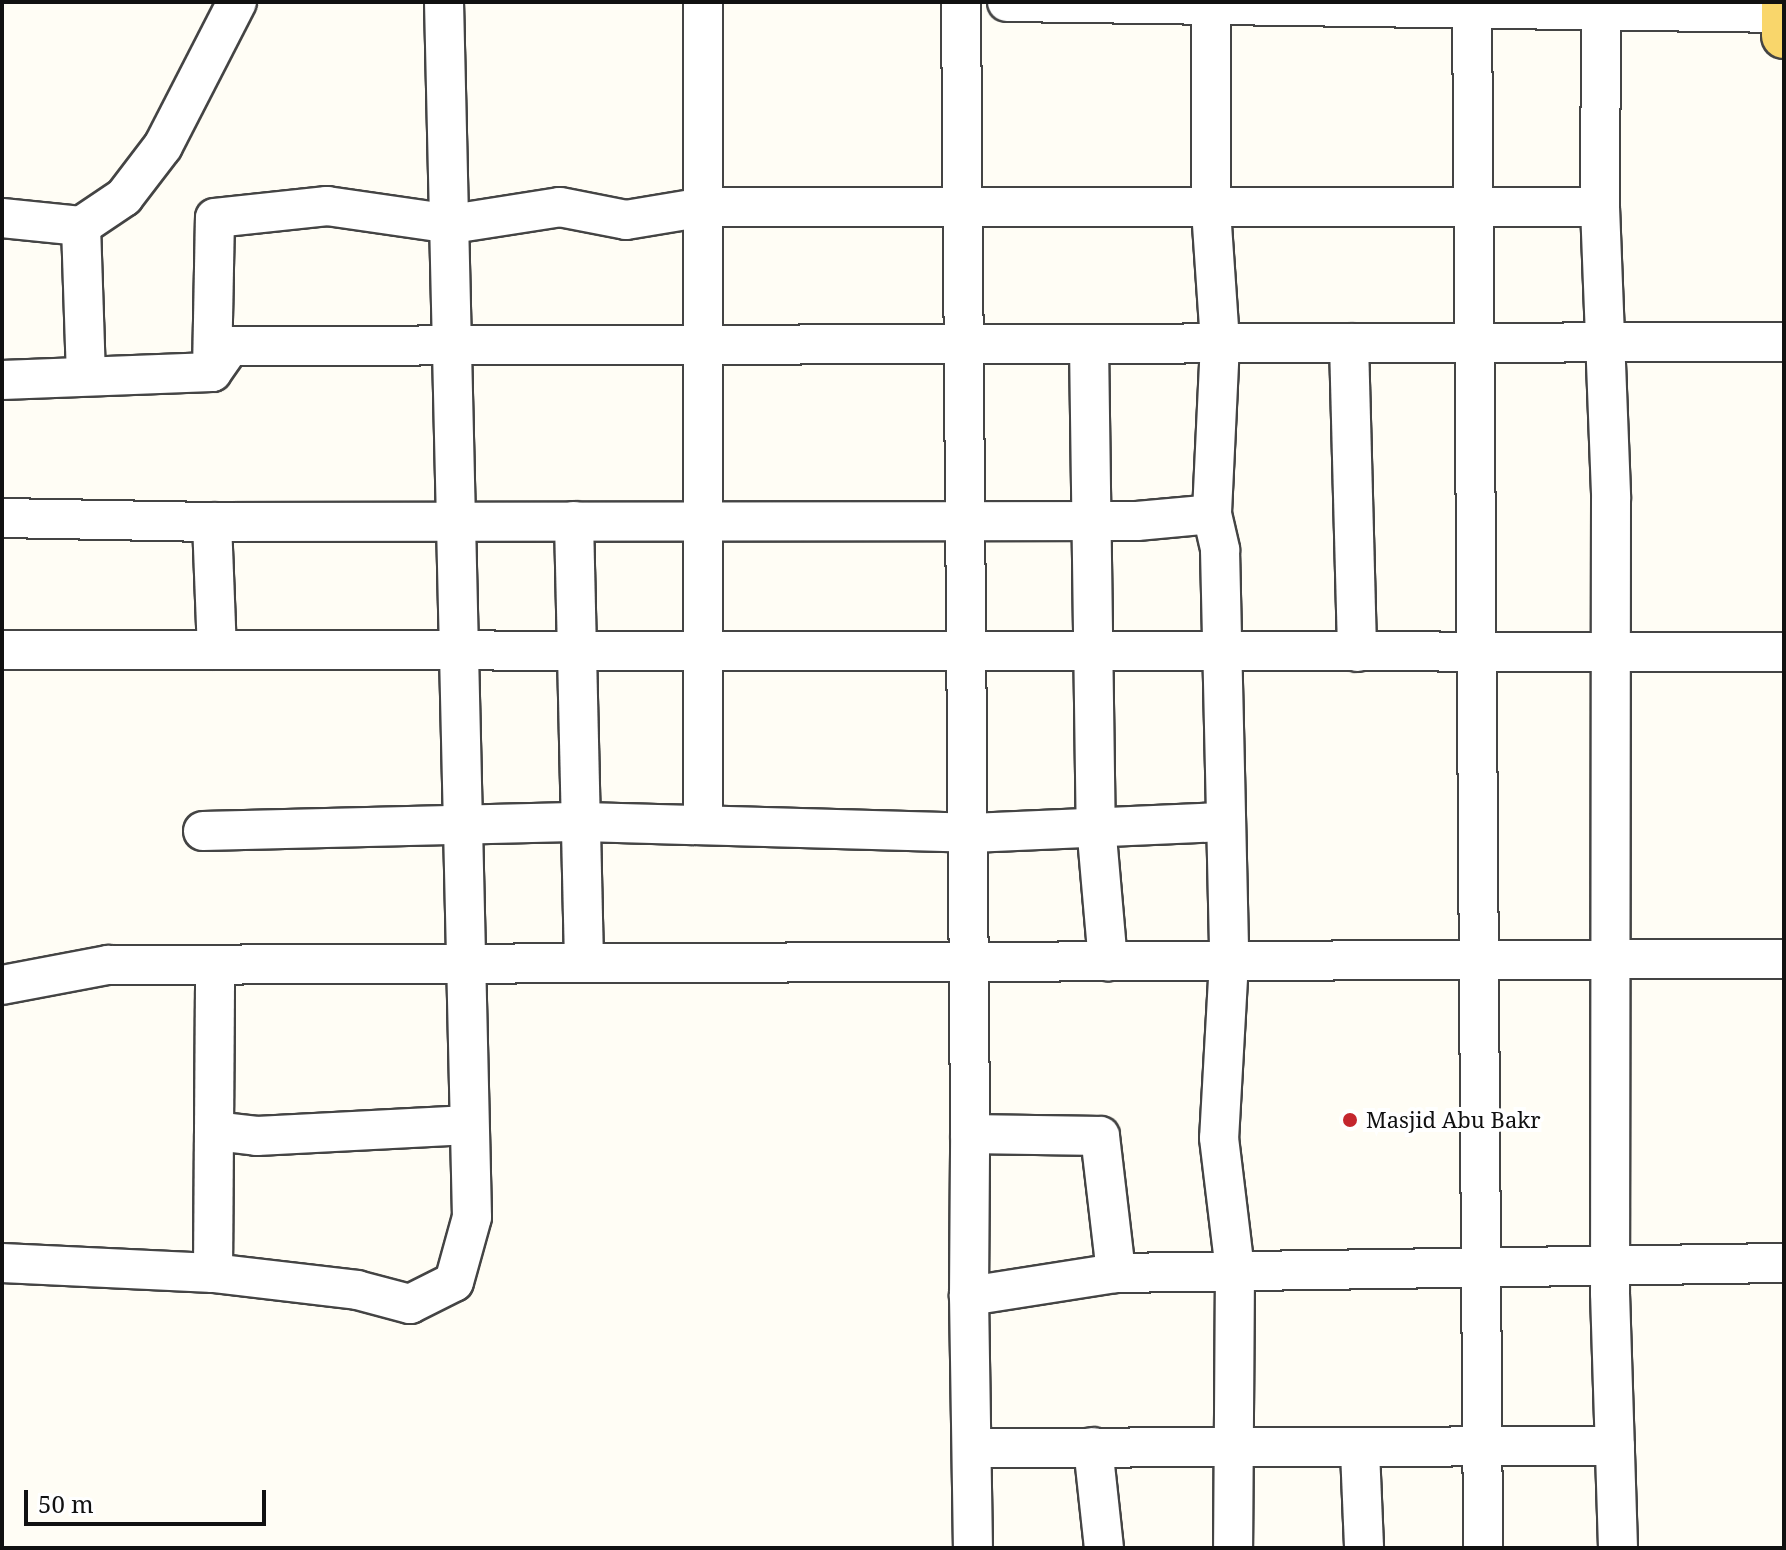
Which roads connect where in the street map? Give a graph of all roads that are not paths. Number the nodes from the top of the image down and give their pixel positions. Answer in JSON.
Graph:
{"nodes":[{"id":1,"x":237,"y":2,"type":"edge"},
{"id":2,"x":444,"y":2,"type":"edge"},
{"id":3,"x":703,"y":2,"type":"edge"},
{"id":4,"x":961,"y":2,"type":"edge"},
{"id":5,"x":1007,"y":2,"type":"edge"},
{"id":6,"x":1784,"y":2,"type":"edge"},
{"id":7,"x":1091,"y":3,"type":"edge"},
{"id":8,"x":1211,"y":3,"type":"edge"},
{"id":9,"x":1472,"y":5,"type":"edge"},
{"id":10,"x":1602,"y":6,"type":"edge"},
{"id":11,"x":1784,"y":13,"type":"edge"},
{"id":12,"x":1784,"y":36,"type":"edge"},
{"id":13,"x":1472,"y":205,"type":"junction"},
{"id":14,"x":704,"y":207,"type":"junction"},
{"id":15,"x":1600,"y":207,"type":"junction"},
{"id":16,"x":1211,"y":210,"type":"junction"},
{"id":17,"x":961,"y":213,"type":"junction"},
{"id":18,"x":2,"y":218,"type":"edge"},
{"id":19,"x":452,"y":224,"type":"junction"},
{"id":20,"x":81,"y":226,"type":"junction"},
{"id":21,"x":1609,"y":342,"type":"junction"},
{"id":22,"x":1784,"y":342,"type":"edge"},
{"id":23,"x":1220,"y":343,"type":"junction"},
{"id":24,"x":1349,"y":343,"type":"junction"},
{"id":25,"x":1475,"y":343,"type":"junction"},
{"id":26,"x":962,"y":344,"type":"junction"},
{"id":27,"x":1089,"y":344,"type":"junction"},
{"id":28,"x":702,"y":345,"type":"junction"},
{"id":29,"x":456,"y":346,"type":"junction"},
{"id":30,"x":212,"y":372,"type":"junction"},
{"id":31,"x":86,"y":373,"type":"junction"},
{"id":32,"x":2,"y":380,"type":"edge"},
{"id":33,"x":1212,"y":514,"type":"junction"},
{"id":34,"x":1095,"y":516,"type":"junction"},
{"id":35,"x":2,"y":518,"type":"edge"},
{"id":36,"x":968,"y":520,"type":"junction"},
{"id":37,"x":454,"y":521,"type":"junction"},
{"id":38,"x":574,"y":521,"type":"junction"},
{"id":39,"x":702,"y":521,"type":"junction"},
{"id":40,"x":212,"y":522,"type":"junction"},
{"id":41,"x":2,"y":650,"type":"edge"},
{"id":42,"x":217,"y":650,"type":"junction"},
{"id":43,"x":458,"y":650,"type":"junction"},
{"id":44,"x":579,"y":651,"type":"junction"},
{"id":45,"x":707,"y":651,"type":"junction"},
{"id":46,"x":971,"y":651,"type":"junction"},
{"id":47,"x":1097,"y":651,"type":"junction"},
{"id":48,"x":1222,"y":652,"type":"junction"},
{"id":49,"x":1357,"y":652,"type":"junction"},
{"id":50,"x":1478,"y":652,"type":"junction"},
{"id":51,"x":1612,"y":652,"type":"junction"},
{"id":52,"x":1784,"y":652,"type":"edge"},
{"id":53,"x":583,"y":822,"type":"junction"},
{"id":54,"x":1222,"y":822,"type":"junction"},
{"id":55,"x":703,"y":824,"type":"junction"},
{"id":56,"x":1096,"y":825,"type":"junction"},
{"id":57,"x":460,"y":826,"type":"junction"},
{"id":58,"x":203,"y":831,"type":"dead end"},
{"id":59,"x":971,"y":833,"type":"junction"},
{"id":60,"x":1784,"y":959,"type":"edge"},
{"id":61,"x":1481,"y":960,"type":"junction"},
{"id":62,"x":1614,"y":960,"type":"junction"},
{"id":63,"x":1108,"y":961,"type":"junction"},
{"id":64,"x":1229,"y":961,"type":"junction"},
{"id":65,"x":970,"y":962,"type":"junction"},
{"id":66,"x":584,"y":963,"type":"junction"},
{"id":67,"x":464,"y":964,"type":"junction"},
{"id":68,"x":215,"y":965,"type":"junction"},
{"id":69,"x":2,"y":985,"type":"edge"},
{"id":70,"x":469,"y":1125,"type":"junction"},
{"id":71,"x":215,"y":1131,"type":"junction"},
{"id":72,"x":970,"y":1134,"type":"junction"},
{"id":73,"x":2,"y":1263,"type":"edge"},
{"id":74,"x":1784,"y":1263,"type":"edge"},
{"id":75,"x":1610,"y":1266,"type":"junction"},
{"id":76,"x":1480,"y":1270,"type":"junction"},
{"id":77,"x":1235,"y":1271,"type":"junction"},
{"id":78,"x":213,"y":1273,"type":"junction"},
{"id":79,"x":1116,"y":1273,"type":"junction"},
{"id":80,"x":969,"y":1296,"type":"junction"},
{"id":81,"x":1615,"y":1446,"type":"junction"},
{"id":82,"x":1093,"y":1447,"type":"junction"},
{"id":83,"x":1480,"y":1447,"type":"junction"},
{"id":84,"x":974,"y":1448,"type":"junction"},
{"id":85,"x":1233,"y":1448,"type":"junction"},
{"id":86,"x":1360,"y":1451,"type":"junction"},
{"id":87,"x":973,"y":1548,"type":"edge"},
{"id":88,"x":1104,"y":1548,"type":"edge"},
{"id":89,"x":1233,"y":1548,"type":"edge"},
{"id":90,"x":1364,"y":1548,"type":"edge"},
{"id":91,"x":1483,"y":1548,"type":"edge"},
{"id":92,"x":1618,"y":1548,"type":"edge"}],
"edges":[{"from":1,"to":20,"type":"street"},
{"from":2,"to":19,"type":"street"},
{"from":3,"to":14,"type":"street"},
{"from":4,"to":17,"type":"street"},
{"from":5,"to":7,"type":"street"},
{"from":6,"to":11,"type":"main road"},
{"from":7,"to":8,"type":"street"},
{"from":8,"to":9,"type":"street"},
{"from":8,"to":16,"type":"street"},
{"from":9,"to":10,"type":"street"},
{"from":9,"to":13,"type":"street"},
{"from":10,"to":11,"type":"street"},
{"from":10,"to":15,"type":"street"},
{"from":11,"to":12,"type":"main road"},
{"from":13,"to":15,"type":"street"},
{"from":13,"to":16,"type":"street"},
{"from":13,"to":25,"type":"street"},
{"from":14,"to":17,"type":"street"},
{"from":14,"to":19,"type":"street"},
{"from":14,"to":28,"type":"street"},
{"from":15,"to":21,"type":"street"},
{"from":16,"to":17,"type":"street"},
{"from":16,"to":23,"type":"street"},
{"from":17,"to":26,"type":"street"},
{"from":18,"to":20,"type":"street"},
{"from":19,"to":29,"type":"street"},
{"from":19,"to":30,"type":"street"},
{"from":20,"to":31,"type":"street"},
{"from":21,"to":22,"type":"street"},
{"from":21,"to":25,"type":"street"},
{"from":21,"to":51,"type":"street"},
{"from":23,"to":24,"type":"street"},
{"from":23,"to":27,"type":"street"},
{"from":23,"to":33,"type":"street"},
{"from":24,"to":25,"type":"street"},
{"from":24,"to":49,"type":"street"},
{"from":25,"to":50,"type":"street"},
{"from":26,"to":27,"type":"street"},
{"from":26,"to":28,"type":"street"},
{"from":26,"to":36,"type":"street"},
{"from":27,"to":34,"type":"street"},
{"from":28,"to":29,"type":"street"},
{"from":28,"to":39,"type":"street"},
{"from":29,"to":30,"type":"street"},
{"from":29,"to":37,"type":"street"},
{"from":30,"to":31,"type":"street"},
{"from":31,"to":32,"type":"street"},
{"from":33,"to":34,"type":"street"},
{"from":33,"to":48,"type":"street"},
{"from":34,"to":36,"type":"street"},
{"from":34,"to":47,"type":"street"},
{"from":35,"to":40,"type":"street"},
{"from":36,"to":39,"type":"street"},
{"from":36,"to":46,"type":"street"},
{"from":37,"to":38,"type":"street"},
{"from":37,"to":40,"type":"street"},
{"from":37,"to":43,"type":"street"},
{"from":38,"to":39,"type":"street"},
{"from":38,"to":44,"type":"street"},
{"from":39,"to":45,"type":"street"},
{"from":40,"to":42,"type":"street"},
{"from":41,"to":42,"type":"street"},
{"from":42,"to":43,"type":"street"},
{"from":43,"to":44,"type":"street"},
{"from":43,"to":57,"type":"street"},
{"from":44,"to":45,"type":"street"},
{"from":44,"to":53,"type":"street"},
{"from":45,"to":46,"type":"street"},
{"from":45,"to":55,"type":"street"},
{"from":46,"to":47,"type":"street"},
{"from":46,"to":59,"type":"street"},
{"from":47,"to":48,"type":"street"},
{"from":47,"to":56,"type":"street"},
{"from":48,"to":49,"type":"street"},
{"from":48,"to":54,"type":"street"},
{"from":49,"to":50,"type":"street"},
{"from":50,"to":51,"type":"street"},
{"from":50,"to":61,"type":"street"},
{"from":51,"to":52,"type":"street"},
{"from":51,"to":62,"type":"street"},
{"from":53,"to":55,"type":"street"},
{"from":53,"to":57,"type":"street"},
{"from":53,"to":66,"type":"street"},
{"from":54,"to":56,"type":"street"},
{"from":54,"to":64,"type":"street"},
{"from":55,"to":59,"type":"street"},
{"from":56,"to":59,"type":"street"},
{"from":56,"to":63,"type":"street"},
{"from":57,"to":58,"type":"street"},
{"from":57,"to":67,"type":"street"},
{"from":59,"to":65,"type":"street"},
{"from":60,"to":62,"type":"street"},
{"from":61,"to":62,"type":"street"},
{"from":61,"to":64,"type":"street"},
{"from":61,"to":76,"type":"street"},
{"from":62,"to":75,"type":"street"},
{"from":63,"to":64,"type":"street"},
{"from":63,"to":65,"type":"street"},
{"from":64,"to":77,"type":"street"},
{"from":65,"to":66,"type":"street"},
{"from":65,"to":72,"type":"street"},
{"from":66,"to":67,"type":"street"},
{"from":67,"to":68,"type":"street"},
{"from":67,"to":70,"type":"street"},
{"from":68,"to":69,"type":"street"},
{"from":68,"to":71,"type":"street"},
{"from":70,"to":71,"type":"street"},
{"from":70,"to":78,"type":"street"},
{"from":71,"to":78,"type":"street"},
{"from":72,"to":79,"type":"street"},
{"from":72,"to":80,"type":"street"},
{"from":73,"to":78,"type":"street"},
{"from":74,"to":75,"type":"street"},
{"from":75,"to":76,"type":"street"},
{"from":75,"to":81,"type":"street"},
{"from":76,"to":77,"type":"street"},
{"from":76,"to":83,"type":"street"},
{"from":77,"to":79,"type":"street"},
{"from":77,"to":85,"type":"street"},
{"from":79,"to":80,"type":"street"},
{"from":80,"to":84,"type":"street"},
{"from":81,"to":83,"type":"street"},
{"from":81,"to":92,"type":"street"},
{"from":82,"to":84,"type":"street"},
{"from":82,"to":85,"type":"street"},
{"from":82,"to":88,"type":"street"},
{"from":83,"to":86,"type":"street"},
{"from":83,"to":91,"type":"street"},
{"from":84,"to":87,"type":"street"},
{"from":85,"to":86,"type":"street"},
{"from":85,"to":89,"type":"street"},
{"from":86,"to":90,"type":"street"}]}
